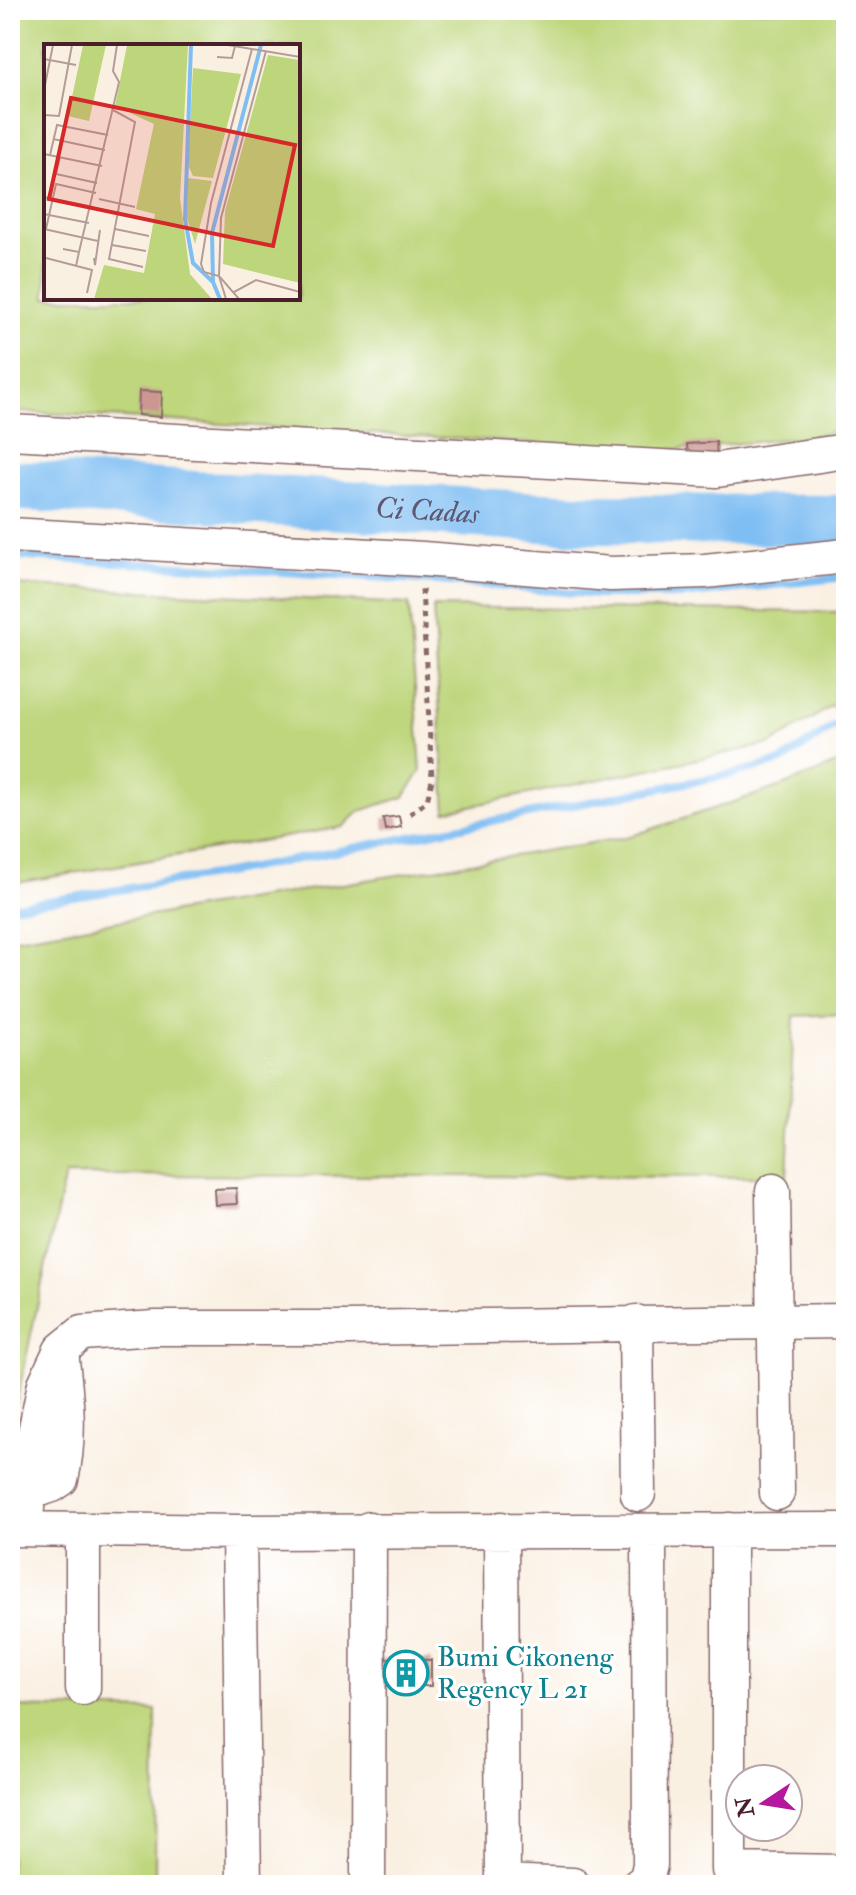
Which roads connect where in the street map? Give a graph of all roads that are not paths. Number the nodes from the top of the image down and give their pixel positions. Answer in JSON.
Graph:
{"nodes":[{"id":1,"x":10,"y":432,"type":"edge"},
{"id":2,"x":846,"y":451,"type":"edge"},
{"id":3,"x":10,"y":535,"type":"edge"},
{"id":4,"x":846,"y":556,"type":"edge"},
{"id":5,"x":773,"y":1191,"type":"dead end"},
{"id":6,"x":774,"y":1320,"type":"junction"},
{"id":7,"x":846,"y":1321,"type":"edge"},
{"id":8,"x":636,"y":1322,"type":"junction"},
{"id":9,"x":777,"y":1493,"type":"dead end"},
{"id":10,"x":638,"y":1494,"type":"dead end"},
{"id":11,"x":17,"y":1529,"type":"edge"},
{"id":12,"x":369,"y":1529,"type":"junction"},
{"id":13,"x":501,"y":1529,"type":"junction"},
{"id":14,"x":83,"y":1530,"type":"junction"},
{"id":15,"x":729,"y":1530,"type":"junction"},
{"id":16,"x":846,"y":1530,"type":"edge"},
{"id":17,"x":239,"y":1532,"type":"junction"},
{"id":18,"x":649,"y":1532,"type":"junction"},
{"id":19,"x":83,"y":1688,"type":"dead end"},
{"id":20,"x":846,"y":1872,"type":"edge"},
{"id":21,"x":729,"y":1878,"type":"edge"},
{"id":22,"x":503,"y":1883,"type":"edge"},
{"id":23,"x":244,"y":1885,"type":"edge"},
{"id":24,"x":368,"y":1885,"type":"edge"},
{"id":25,"x":573,"y":1885,"type":"edge"},
{"id":26,"x":639,"y":1885,"type":"edge"}],
"edges":[{"from":1,"to":2,"type":"street"},
{"from":3,"to":4,"type":"street"},
{"from":5,"to":6,"type":"street"},
{"from":6,"to":7,"type":"street"},
{"from":6,"to":8,"type":"street"},
{"from":6,"to":9,"type":"street"},
{"from":8,"to":10,"type":"street"},
{"from":8,"to":11,"type":"street"},
{"from":11,"to":14,"type":"street"},
{"from":12,"to":13,"type":"street"},
{"from":12,"to":17,"type":"street"},
{"from":12,"to":24,"type":"street"},
{"from":13,"to":18,"type":"street"},
{"from":13,"to":22,"type":"street"},
{"from":14,"to":17,"type":"street"},
{"from":14,"to":19,"type":"street"},
{"from":15,"to":16,"type":"street"},
{"from":15,"to":18,"type":"street"},
{"from":15,"to":21,"type":"street"},
{"from":17,"to":23,"type":"street"},
{"from":18,"to":26,"type":"street"},
{"from":20,"to":21,"type":"street"},
{"from":22,"to":25,"type":"street"}]}
